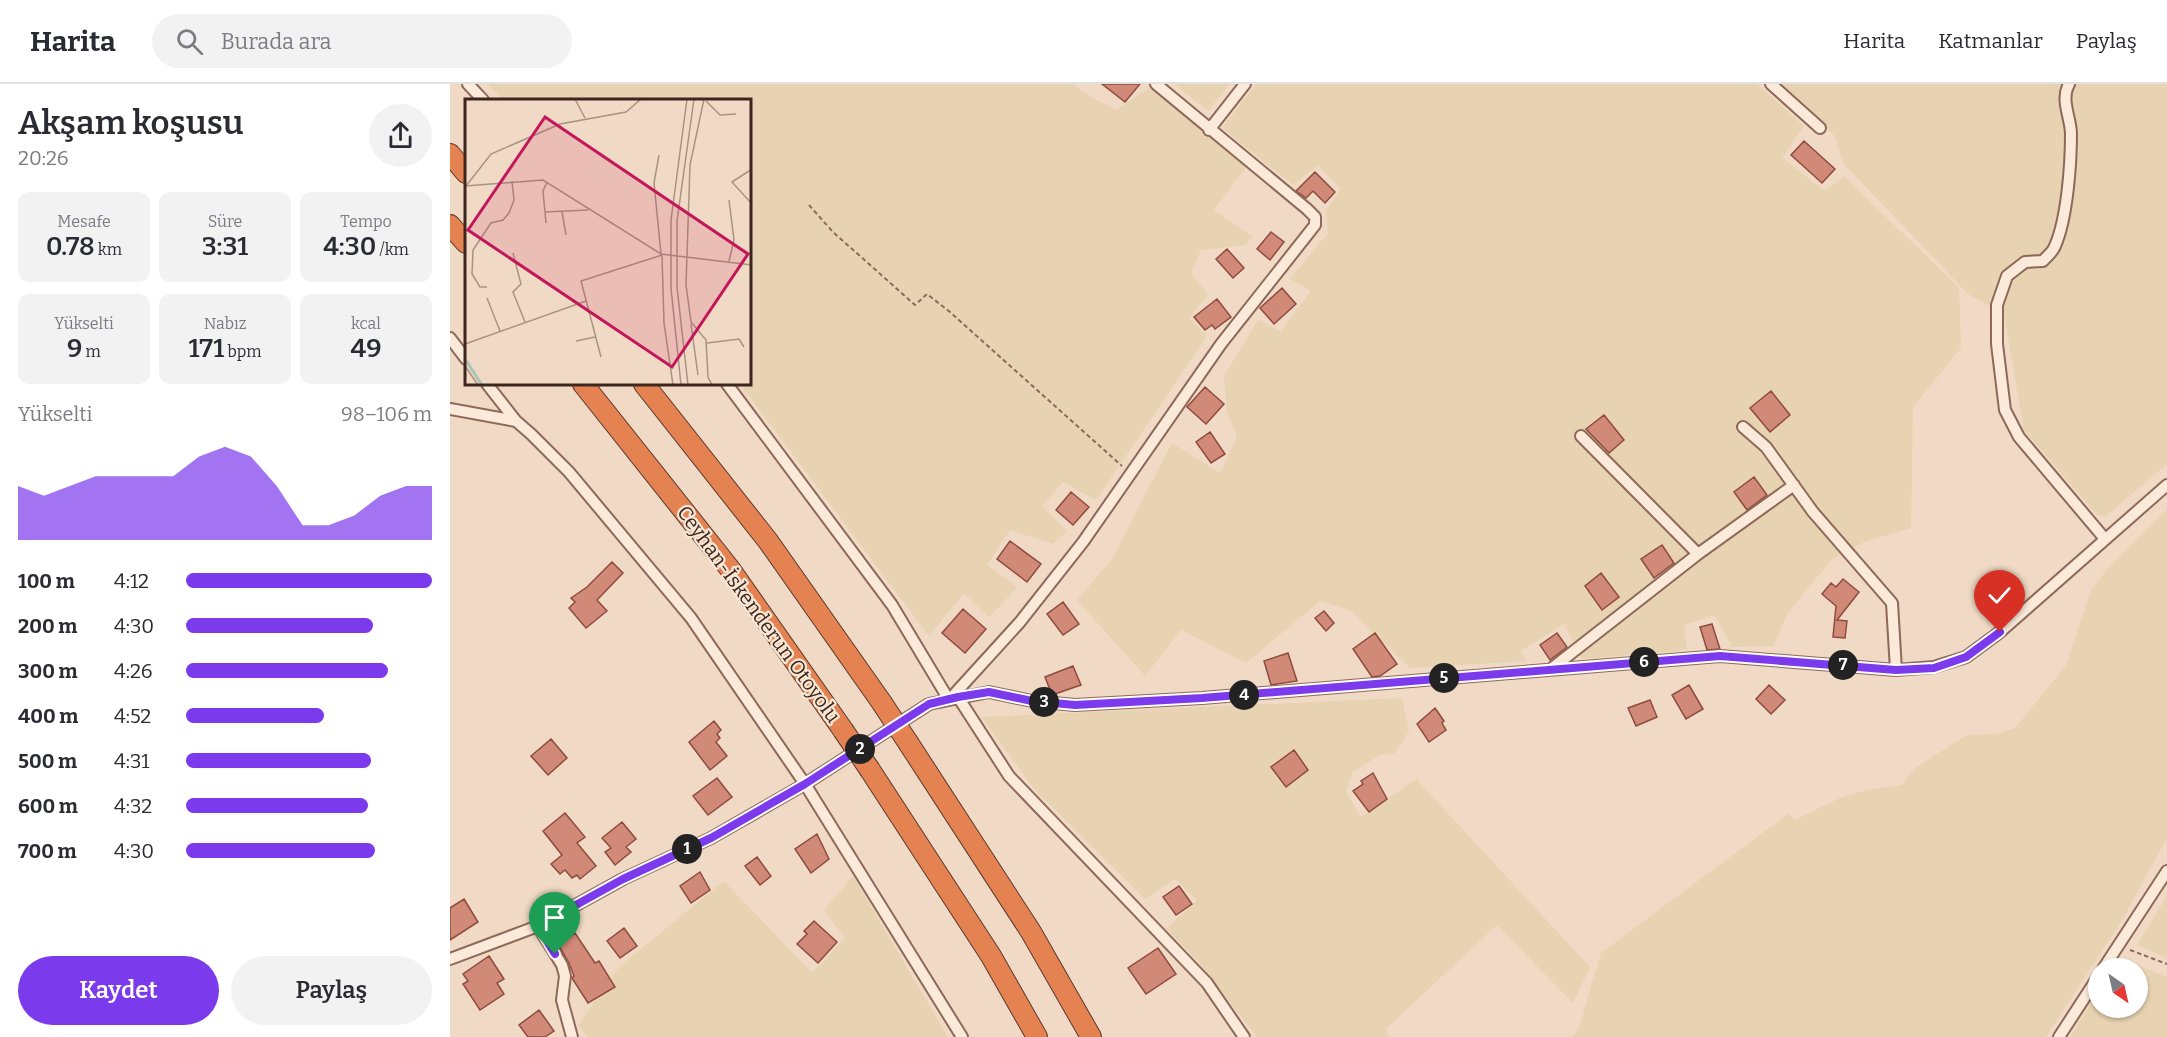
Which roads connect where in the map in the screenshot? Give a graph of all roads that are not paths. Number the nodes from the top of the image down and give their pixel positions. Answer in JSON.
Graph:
{"nodes":[{"id":1,"x":468,"y":84,"type":"edge"},
{"id":2,"x":1156,"y":84,"type":"edge"},
{"id":3,"x":1245,"y":84,"type":"edge"},
{"id":4,"x":1771,"y":84,"type":"edge"},
{"id":5,"x":2069,"y":84,"type":"edge"},
{"id":6,"x":482,"y":99,"type":"edge"},
{"id":7,"x":1820,"y":128,"type":"dead end"},
{"id":8,"x":1209,"y":130,"type":"junction"},
{"id":9,"x":450,"y":154,"type":"edge"},
{"id":10,"x":465,"y":172,"type":"edge"},
{"id":11,"x":450,"y":225,"type":"edge"},
{"id":12,"x":465,"y":242,"type":"edge"},
{"id":13,"x":450,"y":338,"type":"edge"},
{"id":14,"x":465,"y":358,"type":"edge"},
{"id":15,"x":489,"y":386,"type":"edge"},
{"id":16,"x":586,"y":386,"type":"edge"},
{"id":17,"x":646,"y":386,"type":"edge"},
{"id":18,"x":728,"y":386,"type":"edge"},
{"id":19,"x":450,"y":409,"type":"edge"},
{"id":20,"x":516,"y":422,"type":"junction"},
{"id":21,"x":1743,"y":427,"type":"dead end"},
{"id":22,"x":1581,"y":436,"type":"dead end"},
{"id":23,"x":2167,"y":484,"type":"edge"},
{"id":24,"x":1794,"y":485,"type":"junction"},
{"id":25,"x":2105,"y":539,"type":"junction"},
{"id":26,"x":1698,"y":554,"type":"junction"},
{"id":27,"x":1551,"y":669,"type":"junction"},
{"id":28,"x":1896,"y":670,"type":"junction"},
{"id":29,"x":953,"y":698,"type":"junction"},
{"id":30,"x":805,"y":784,"type":"junction"},
{"id":31,"x":2167,"y":871,"type":"edge"},
{"id":32,"x":538,"y":926,"type":"junction"},
{"id":33,"x":2110,"y":958,"type":"edge"},
{"id":34,"x":450,"y":959,"type":"edge"},
{"id":35,"x":2088,"y":992,"type":"edge"},
{"id":36,"x":572,"y":1037,"type":"edge"},
{"id":37,"x":962,"y":1037,"type":"edge"},
{"id":38,"x":1037,"y":1037,"type":"edge"},
{"id":39,"x":1091,"y":1037,"type":"edge"},
{"id":40,"x":1244,"y":1037,"type":"edge"},
{"id":41,"x":2059,"y":1037,"type":"edge"}],
"edges":[{"from":1,"to":6,"type":"street"},
{"from":2,"to":8,"type":"street"},
{"from":3,"to":8,"type":"street"},
{"from":4,"to":7,"type":"street"},
{"from":5,"to":25,"type":"street"},
{"from":8,"to":29,"type":"street"},
{"from":9,"to":10,"type":"highway"},
{"from":11,"to":12,"type":"highway"},
{"from":13,"to":14,"type":"street"},
{"from":15,"to":20,"type":"street"},
{"from":16,"to":38,"type":"highway","name":"Ceyhan-İskenderun Otoyolu","bridge":true},
{"from":17,"to":39,"type":"highway","bridge":true},
{"from":18,"to":29,"type":"street"},
{"from":19,"to":20,"type":"street"},
{"from":20,"to":30,"type":"street"},
{"from":21,"to":24,"type":"street"},
{"from":22,"to":26,"type":"street"},
{"from":23,"to":25,"type":"street"},
{"from":24,"to":26,"type":"street"},
{"from":24,"to":28,"type":"street"},
{"from":25,"to":28,"type":"street"},
{"from":26,"to":27,"type":"street"},
{"from":27,"to":28,"type":"street"},
{"from":27,"to":29,"type":"street"},
{"from":29,"to":30,"type":"street"},
{"from":29,"to":40,"type":"street"},
{"from":30,"to":32,"type":"street"},
{"from":30,"to":37,"type":"street"},
{"from":31,"to":33,"type":"street"},
{"from":32,"to":34,"type":"street"},
{"from":32,"to":36,"type":"street"},
{"from":35,"to":41,"type":"street"}]}
